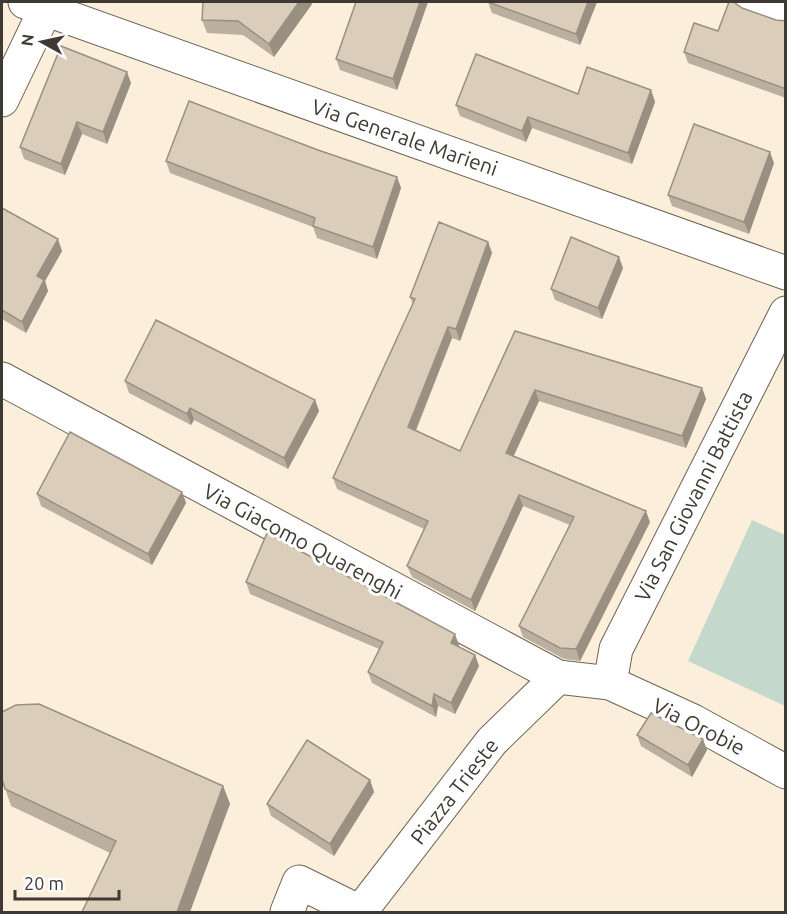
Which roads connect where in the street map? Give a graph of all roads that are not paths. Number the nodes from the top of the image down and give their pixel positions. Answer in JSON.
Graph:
{"nodes":[{"id":1,"x":753,"y":2,"type":"edge"},
{"id":2,"x":40,"y":4,"type":"edge"},
{"id":3,"x":786,"y":14,"type":"edge"},
{"id":4,"x":2,"y":100,"type":"edge"},
{"id":5,"x":786,"y":273,"type":"edge"},
{"id":6,"x":786,"y":313,"type":"edge"},
{"id":7,"x":2,"y":379,"type":"edge"},
{"id":8,"x":558,"y":677,"type":"junction"},
{"id":9,"x":610,"y":683,"type":"junction"},
{"id":10,"x":786,"y":772,"type":"edge"},
{"id":11,"x":287,"y":912,"type":"edge"},
{"id":12,"x":360,"y":912,"type":"edge"}],
"edges":[{"from":1,"to":3,"type":"street"},
{"from":2,"to":4,"type":"street"},
{"from":2,"to":5,"type":"street","name":"Via Generale Marieni"},
{"from":6,"to":9,"type":"street","name":"Via San Giovanni Battista"},
{"from":7,"to":8,"type":"street","name":"Via Giacomo Quarenghi"},
{"from":8,"to":9,"type":"street","name":"Via Giacomo Quarenghi"},
{"from":8,"to":12,"type":"street","name":"Piazza Trieste"},
{"from":9,"to":10,"type":"street","name":"Via Orobie"},
{"from":11,"to":12,"type":"street","name":"Piazza Trieste"}]}
